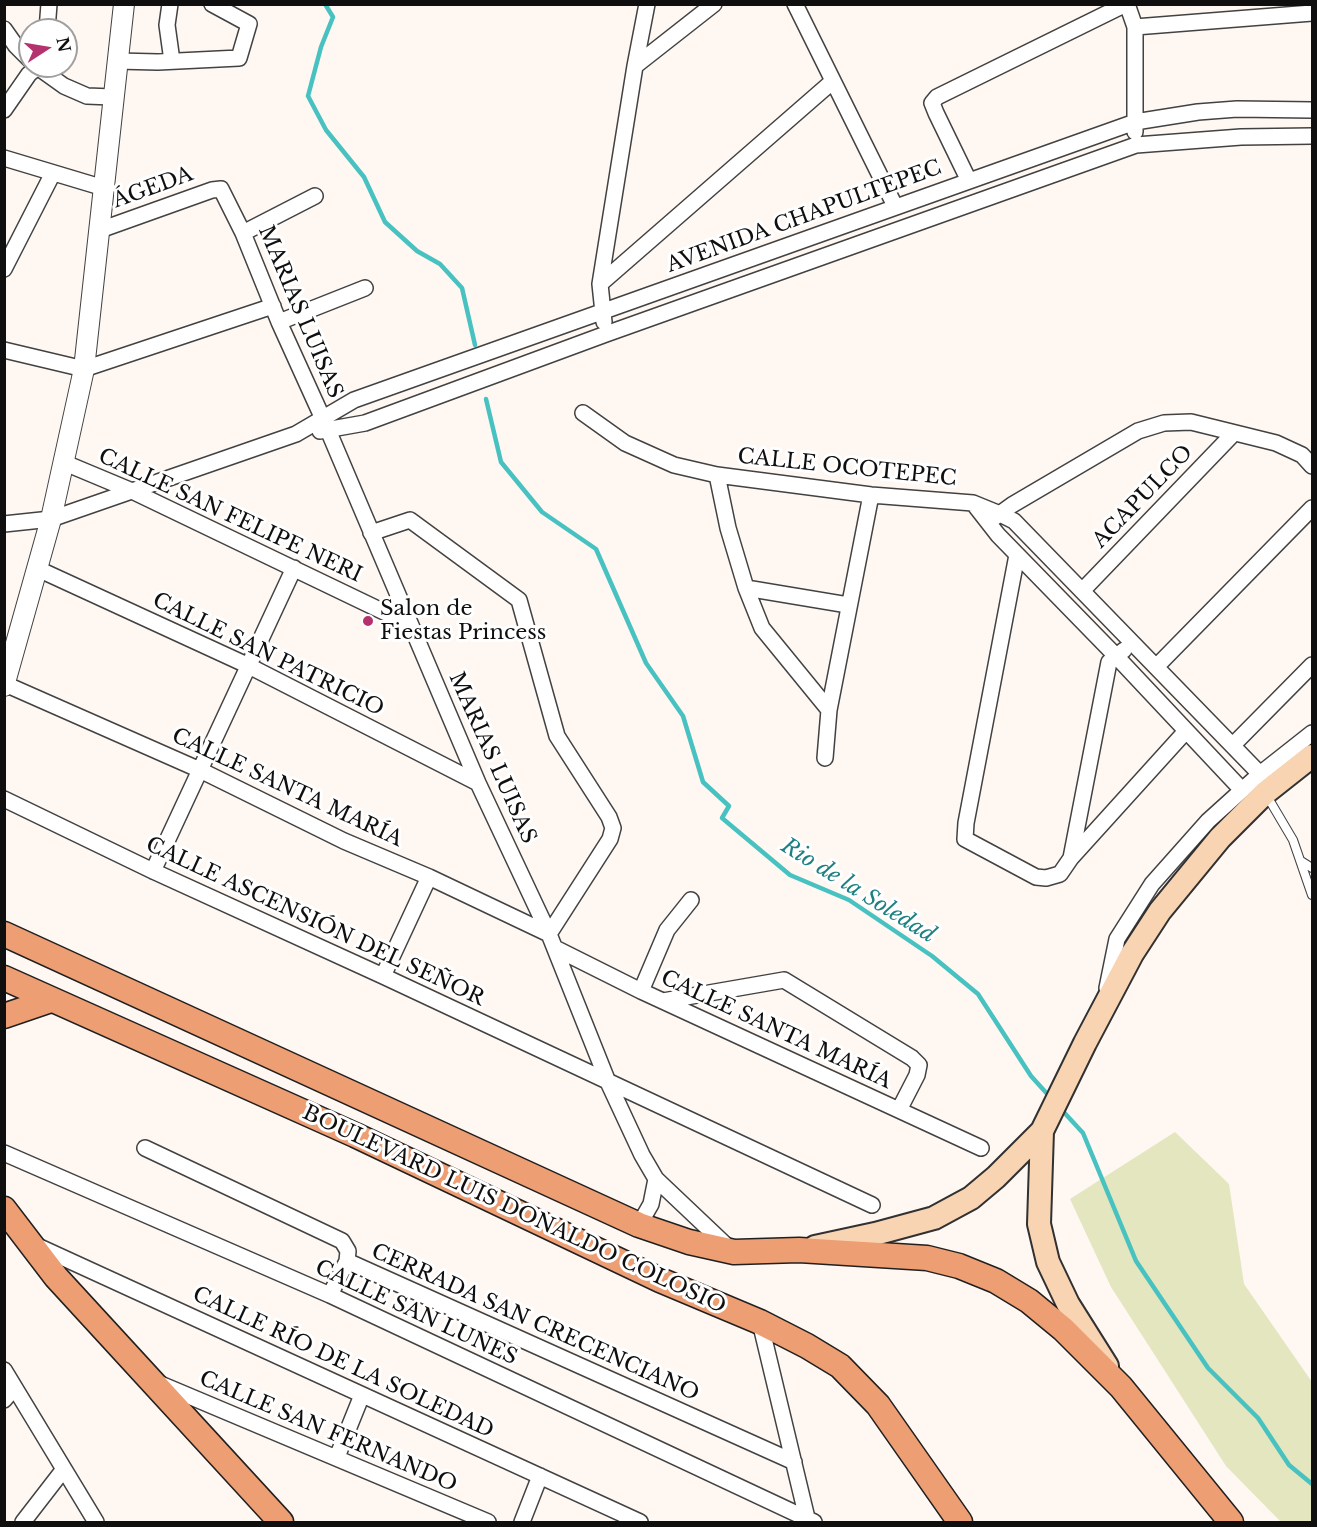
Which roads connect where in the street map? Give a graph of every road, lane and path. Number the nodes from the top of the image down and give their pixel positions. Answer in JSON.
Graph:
{"nodes":[{"id":1,"x":124,"y":4,"type":"edge"},
{"id":2,"x":170,"y":4,"type":"edge"},
{"id":3,"x":212,"y":4,"type":"edge"},
{"id":4,"x":647,"y":4,"type":"edge"},
{"id":5,"x":714,"y":4,"type":"edge"},
{"id":6,"x":795,"y":4,"type":"edge"},
{"id":7,"x":1127,"y":4,"type":"edge"},
{"id":8,"x":1312,"y":13,"type":"edge"},
{"id":9,"x":1135,"y":27,"type":"junction"},
{"id":10,"x":4,"y":29,"type":"edge"},
{"id":11,"x":18,"y":48,"type":"edge"},
{"id":12,"x":117,"y":61,"type":"junction"},
{"id":13,"x":172,"y":61,"type":"junction"},
{"id":14,"x":635,"y":66,"type":"junction"},
{"id":15,"x":26,"y":78,"type":"edge"},
{"id":16,"x":53,"y":78,"type":"edge"},
{"id":17,"x":833,"y":81,"type":"junction"},
{"id":18,"x":112,"y":97,"type":"junction"},
{"id":19,"x":4,"y":110,"type":"edge"},
{"id":20,"x":1312,"y":110,"type":"edge"},
{"id":21,"x":1135,"y":122,"type":"junction"},
{"id":22,"x":1312,"y":136,"type":"edge"},
{"id":23,"x":1136,"y":145,"type":"junction"},
{"id":24,"x":4,"y":158,"type":"edge"},
{"id":25,"x":53,"y":173,"type":"junction"},
{"id":26,"x":969,"y":181,"type":"junction"},
{"id":27,"x":104,"y":188,"type":"junction"},
{"id":28,"x":221,"y":189,"type":"joint"},
{"id":29,"x":315,"y":196,"type":"dead end"},
{"id":30,"x":895,"y":206,"type":"junction"},
{"id":31,"x":100,"y":230,"type":"junction"},
{"id":32,"x":243,"y":233,"type":"junction"},
{"id":33,"x":4,"y":269,"type":"edge"},
{"id":34,"x":600,"y":284,"type":"junction"},
{"id":35,"x":364,"y":288,"type":"dead end"},
{"id":36,"x":273,"y":306,"type":"junction"},
{"id":37,"x":602,"y":312,"type":"junction"},
{"id":38,"x":279,"y":322,"type":"junction"},
{"id":39,"x":606,"y":334,"type":"junction"},
{"id":40,"x":4,"y":350,"type":"edge"},
{"id":41,"x":84,"y":369,"type":"junction"},
{"id":42,"x":583,"y":413,"type":"dead end"},
{"id":43,"x":325,"y":424,"type":"junction"},
{"id":44,"x":1234,"y":433,"type":"junction"},
{"id":45,"x":65,"y":463,"type":"junction"},
{"id":46,"x":1312,"y":466,"type":"edge"},
{"id":47,"x":717,"y":475,"type":"junction"},
{"id":48,"x":132,"y":491,"type":"junction"},
{"id":49,"x":871,"y":495,"type":"junction"},
{"id":50,"x":973,"y":503,"type":"junction"},
{"id":51,"x":1312,"y":508,"type":"edge"},
{"id":52,"x":1000,"y":514,"type":"junction"},
{"id":53,"x":4,"y":517,"type":"edge"},
{"id":54,"x":51,"y":519,"type":"junction"},
{"id":55,"x":23,"y":521,"type":"junction"},
{"id":56,"x":987,"y":522,"type":"junction"},
{"id":57,"x":4,"y":524,"type":"edge"},
{"id":58,"x":371,"y":533,"type":"junction"},
{"id":59,"x":1017,"y":555,"type":"junction"},
{"id":60,"x":294,"y":568,"type":"junction"},
{"id":61,"x":38,"y":569,"type":"junction"},
{"id":62,"x":746,"y":588,"type":"junction"},
{"id":63,"x":1082,"y":591,"type":"junction"},
{"id":64,"x":848,"y":604,"type":"junction"},
{"id":65,"x":409,"y":624,"type":"junction"},
{"id":66,"x":1132,"y":642,"type":"junction"},
{"id":67,"x":1116,"y":656,"type":"junction"},
{"id":68,"x":1312,"y":665,"type":"edge"},
{"id":69,"x":249,"y":666,"type":"junction"},
{"id":70,"x":1156,"y":667,"type":"junction"},
{"id":71,"x":5,"y":685,"type":"edge"},
{"id":72,"x":829,"y":710,"type":"junction"},
{"id":73,"x":1186,"y":731,"type":"junction"},
{"id":74,"x":1312,"y":733,"type":"edge"},
{"id":75,"x":1233,"y":745,"type":"junction"},
{"id":76,"x":1312,"y":756,"type":"edge"},
{"id":77,"x":825,"y":758,"type":"dead end"},
{"id":78,"x":200,"y":770,"type":"junction"},
{"id":79,"x":478,"y":783,"type":"junction"},
{"id":80,"x":1262,"y":783,"type":"junction"},
{"id":81,"x":1242,"y":790,"type":"junction"},
{"id":82,"x":4,"y":799,"type":"edge"},
{"id":83,"x":1071,"y":858,"type":"junction"},
{"id":84,"x":1301,"y":861,"type":"junction"},
{"id":85,"x":1312,"y":868,"type":"edge"},
{"id":86,"x":153,"y":871,"type":"junction"},
{"id":87,"x":429,"y":877,"type":"junction"},
{"id":88,"x":1312,"y":895,"type":"edge"},
{"id":89,"x":691,"y":900,"type":"dead end"},
{"id":90,"x":4,"y":934,"type":"edge"},
{"id":91,"x":552,"y":941,"type":"junction"},
{"id":92,"x":383,"y":976,"type":"junction"},
{"id":93,"x":4,"y":978,"type":"edge"},
{"id":94,"x":641,"y":991,"type":"junction"},
{"id":95,"x":51,"y":1000,"type":"junction"},
{"id":96,"x":663,"y":1002,"type":"junction"},
{"id":97,"x":4,"y":1016,"type":"edge"},
{"id":98,"x":1100,"y":1017,"type":"junction"},
{"id":99,"x":608,"y":1082,"type":"junction"},
{"id":100,"x":899,"y":1110,"type":"junction"},
{"id":101,"x":1045,"y":1125,"type":"junction"},
{"id":102,"x":145,"y":1148,"type":"dead end"},
{"id":103,"x":981,"y":1148,"type":"dead end"},
{"id":104,"x":4,"y":1153,"type":"edge"},
{"id":105,"x":656,"y":1179,"type":"junction"},
{"id":106,"x":872,"y":1205,"type":"dead end"},
{"id":107,"x":4,"y":1209,"type":"edge"},
{"id":108,"x":639,"y":1225,"type":"junction"},
{"id":109,"x":28,"y":1241,"type":"junction"},
{"id":110,"x":799,"y":1250,"type":"junction"},
{"id":111,"x":734,"y":1252,"type":"junction"},
{"id":112,"x":347,"y":1261,"type":"junction"},
{"id":113,"x":330,"y":1295,"type":"junction"},
{"id":114,"x":760,"y":1322,"type":"junction"},
{"id":115,"x":4,"y":1370,"type":"edge"},
{"id":116,"x":152,"y":1380,"type":"junction"},
{"id":117,"x":1121,"y":1387,"type":"junction"},
{"id":118,"x":14,"y":1388,"type":"junction"},
{"id":119,"x":362,"y":1395,"type":"junction"},
{"id":120,"x":4,"y":1400,"type":"edge"},
{"id":121,"x":338,"y":1457,"type":"junction"},
{"id":122,"x":794,"y":1461,"type":"junction"},
{"id":123,"x":64,"y":1469,"type":"junction"},
{"id":124,"x":540,"y":1476,"type":"junction"},
{"id":125,"x":1209,"y":1496,"type":"junction"},
{"id":126,"x":811,"y":1520,"type":"edge"},
{"id":127,"x":23,"y":1522,"type":"edge"},
{"id":128,"x":96,"y":1522,"type":"edge"},
{"id":129,"x":281,"y":1522,"type":"edge"},
{"id":130,"x":488,"y":1522,"type":"edge"},
{"id":131,"x":522,"y":1522,"type":"edge"},
{"id":132,"x":640,"y":1522,"type":"edge"},
{"id":133,"x":960,"y":1522,"type":"edge"},
{"id":134,"x":1215,"y":1522,"type":"edge"},
{"id":135,"x":1231,"y":1522,"type":"edge"}],
"edges":[{"from":1,"to":12,"type":"street"},
{"from":2,"to":13,"type":"street"},
{"from":3,"to":13,"type":"street"},
{"from":4,"to":14,"type":"street"},
{"from":5,"to":14,"type":"street"},
{"from":6,"to":17,"type":"street"},
{"from":7,"to":9,"type":"street"},
{"from":7,"to":26,"type":"street"},
{"from":8,"to":9,"type":"street"},
{"from":9,"to":21,"type":"street"},
{"from":10,"to":11,"type":"street"},
{"from":12,"to":13,"type":"street"},
{"from":12,"to":18,"type":"street"},
{"from":14,"to":34,"type":"street"},
{"from":15,"to":19,"type":"street"},
{"from":16,"to":18,"type":"street"},
{"from":17,"to":30,"type":"street"},
{"from":17,"to":34,"type":"street"},
{"from":18,"to":27,"type":"street"},
{"from":20,"to":21,"type":"street","name":"AVENIDA CHAPULTEPEC"},
{"from":21,"to":23,"type":"street"},
{"from":21,"to":26,"type":"street","name":"AVENIDA CHAPULTEPEC"},
{"from":22,"to":23,"type":"street","name":"AVENIDA CHAPULTEPEC"},
{"from":23,"to":39,"type":"street","name":"AVENIDA CHAPULTEPEC"},
{"from":24,"to":25,"type":"street"},
{"from":25,"to":27,"type":"street"},
{"from":25,"to":33,"type":"street"},
{"from":26,"to":30,"type":"street","name":"AVENIDA CHAPULTEPEC"},
{"from":27,"to":31,"type":"street"},
{"from":28,"to":31,"type":"street","name":"ÁGEDA"},
{"from":28,"to":32,"type":"street","name":"MARIAS LUISAS"},
{"from":29,"to":32,"type":"street"},
{"from":30,"to":37,"type":"street","name":"AVENIDA CHAPULTEPEC"},
{"from":31,"to":41,"type":"street"},
{"from":32,"to":36,"type":"street","name":"MARIAS LUISAS"},
{"from":34,"to":37,"type":"street"},
{"from":35,"to":38,"type":"street"},
{"from":36,"to":38,"type":"street","name":"MARIAS LUISAS"},
{"from":36,"to":41,"type":"street"},
{"from":37,"to":39,"type":"street"},
{"from":37,"to":43,"type":"street","name":"AVENIDA CHAPULTEPEC"},
{"from":38,"to":43,"type":"street","name":"MARIAS LUISAS"},
{"from":39,"to":43,"type":"street","name":"AVENIDA CHAPULTEPEC"},
{"from":40,"to":41,"type":"street"},
{"from":41,"to":45,"type":"street"},
{"from":42,"to":47,"type":"street","name":"CALLE OCOTEPEC"},
{"from":43,"to":48,"type":"street"},
{"from":43,"to":58,"type":"street","name":"MARIAS LUISAS"},
{"from":44,"to":46,"type":"street"},
{"from":44,"to":52,"type":"street"},
{"from":44,"to":63,"type":"street","name":"ACAPULCO"},
{"from":45,"to":48,"type":"street","name":"CALLE SAN FELIPE NERI"},
{"from":45,"to":54,"type":"street"},
{"from":47,"to":49,"type":"street","name":"CALLE OCOTEPEC"},
{"from":47,"to":62,"type":"street"},
{"from":48,"to":54,"type":"street"},
{"from":48,"to":60,"type":"street","name":"CALLE SAN FELIPE NERI"},
{"from":49,"to":50,"type":"street","name":"CALLE OCOTEPEC"},
{"from":49,"to":64,"type":"street"},
{"from":50,"to":52,"type":"street","name":"CALLE OCOTEPEC"},
{"from":50,"to":56,"type":"street","name":"CALLE OCOTEPEC"},
{"from":51,"to":70,"type":"street"},
{"from":52,"to":56,"type":"street"},
{"from":52,"to":63,"type":"street","name":"CALLE OCOTEPEC"},
{"from":53,"to":55,"type":"street"},
{"from":54,"to":55,"type":"street"},
{"from":54,"to":61,"type":"street"},
{"from":55,"to":57,"type":"street"},
{"from":56,"to":59,"type":"street","name":"CALLE OCOTEPEC"},
{"from":58,"to":65,"type":"street","name":"MARIAS LUISAS"},
{"from":58,"to":91,"type":"street"},
{"from":59,"to":67,"type":"street","name":"CALLE OCOTEPEC"},
{"from":59,"to":83,"type":"street"},
{"from":60,"to":65,"type":"street","name":"CALLE SAN FELIPE NERI"},
{"from":60,"to":69,"type":"street"},
{"from":61,"to":69,"type":"street","name":"CALLE SAN PATRICIO"},
{"from":61,"to":71,"type":"street"},
{"from":62,"to":64,"type":"street"},
{"from":62,"to":72,"type":"street"},
{"from":63,"to":66,"type":"street","name":"CALLE OCOTEPEC"},
{"from":64,"to":72,"type":"street"},
{"from":65,"to":79,"type":"street","name":"MARIAS LUISAS"},
{"from":66,"to":67,"type":"street"},
{"from":66,"to":70,"type":"street","name":"CALLE OCOTEPEC"},
{"from":67,"to":73,"type":"street","name":"CALLE OCOTEPEC"},
{"from":67,"to":83,"type":"street"},
{"from":68,"to":75,"type":"street"},
{"from":69,"to":78,"type":"street"},
{"from":69,"to":79,"type":"street","name":"CALLE SAN PATRICIO"},
{"from":70,"to":75,"type":"street","name":"CALLE OCOTEPEC"},
{"from":71,"to":78,"type":"street","name":"CALLE SANTA MARÍA"},
{"from":72,"to":77,"type":"street"},
{"from":73,"to":81,"type":"street","name":"CALLE OCOTEPEC"},
{"from":73,"to":83,"type":"street"},
{"from":74,"to":80,"type":"street"},
{"from":75,"to":80,"type":"street","name":"CALLE OCOTEPEC"},
{"from":76,"to":80,"type":"main road"},
{"from":78,"to":86,"type":"street"},
{"from":78,"to":87,"type":"street","name":"CALLE SANTA MARÍA"},
{"from":79,"to":91,"type":"street","name":"MARIAS LUISAS"},
{"from":80,"to":81,"type":"street"},
{"from":80,"to":84,"type":"lane"},
{"from":80,"to":98,"type":"main road"},
{"from":81,"to":98,"type":"street"},
{"from":82,"to":86,"type":"street","name":"CALLE ASCENSIÓN DEL SEÑOR"},
{"from":84,"to":85,"type":"lane"},
{"from":84,"to":88,"type":"lane"},
{"from":86,"to":92,"type":"street","name":"CALLE ASCENSIÓN DEL SEÑOR"},
{"from":87,"to":91,"type":"street","name":"CALLE SANTA MARÍA"},
{"from":87,"to":92,"type":"street"},
{"from":89,"to":94,"type":"street"},
{"from":90,"to":108,"type":"main road","name":"BOULEVARD LUIS DONALDO COLOSIO"},
{"from":91,"to":94,"type":"street","name":"CALLE SANTA MARÍA"},
{"from":91,"to":99,"type":"street","name":"MARIAS LUISAS"},
{"from":92,"to":99,"type":"street","name":"CALLE ASCENSIÓN DEL SEÑOR"},
{"from":93,"to":95,"type":"main road","name":"BOULEVARD LUIS DONALDO COLOSIO"},
{"from":94,"to":96,"type":"street","name":"CALLE SANTA MARÍA"},
{"from":95,"to":97,"type":"main road"},
{"from":95,"to":114,"type":"main road","name":"BOULEVARD LUIS DONALDO COLOSIO"},
{"from":96,"to":100,"type":"street","name":"CALLE SANTA MARÍA"},
{"from":96,"to":100,"type":"street"},
{"from":98,"to":101,"type":"main road"},
{"from":99,"to":105,"type":"street","name":"MARIAS LUISAS"},
{"from":99,"to":106,"type":"street","name":"CALLE ASCENSIÓN DEL SEÑOR"},
{"from":100,"to":103,"type":"street","name":"CALLE SANTA MARÍA"},
{"from":101,"to":110,"type":"main road"},
{"from":101,"to":117,"type":"main road"},
{"from":102,"to":112,"type":"street","name":"CERRADA SAN CRECENCIANO"},
{"from":104,"to":113,"type":"street","name":"CALLE SAN LUNES"},
{"from":105,"to":108,"type":"street"},
{"from":105,"to":111,"type":"street","name":"MARIAS LUISAS"},
{"from":107,"to":109,"type":"main road"},
{"from":108,"to":111,"type":"main road","name":"BOULEVARD LUIS DONALDO COLOSIO"},
{"from":109,"to":116,"type":"main road"},
{"from":109,"to":119,"type":"street","name":"CALLE RÍO DE LA SOLEDAD"},
{"from":110,"to":111,"type":"main road","name":"BOULEVARD LUIS DONALDO COLOSIO"},
{"from":110,"to":117,"type":"main road","name":"BOULEVARD LUIS DONALDO COLOSIO"},
{"from":112,"to":113,"type":"street"},
{"from":112,"to":122,"type":"street","name":"CERRADA SAN CRECENCIANO"},
{"from":113,"to":126,"type":"street","name":"CALLE SAN LUNES"},
{"from":114,"to":122,"type":"street","name":"CALLE SAN LUNES"},
{"from":114,"to":133,"type":"main road","name":"BOULEVARD LUIS DONALDO COLOSIO"},
{"from":115,"to":118,"type":"street"},
{"from":116,"to":121,"type":"street","name":"CALLE SAN FERNANDO"},
{"from":116,"to":129,"type":"main road"},
{"from":117,"to":125,"type":"main road","name":"BOULEVARD LUIS DONALDO COLOSIO"},
{"from":118,"to":120,"type":"street"},
{"from":118,"to":123,"type":"street"},
{"from":119,"to":121,"type":"street"},
{"from":119,"to":124,"type":"street","name":"CALLE RÍO DE LA SOLEDAD"},
{"from":121,"to":130,"type":"street","name":"CALLE SAN FERNANDO"},
{"from":122,"to":126,"type":"street","name":"CALLE SAN LUNES"},
{"from":123,"to":127,"type":"street"},
{"from":123,"to":128,"type":"street"},
{"from":124,"to":131,"type":"street"},
{"from":124,"to":132,"type":"street","name":"CALLE RÍO DE LA SOLEDAD"},
{"from":125,"to":134,"type":"main road"},
{"from":125,"to":135,"type":"main road","name":"BOULEVARD LUIS DONALDO COLOSIO"}]}
